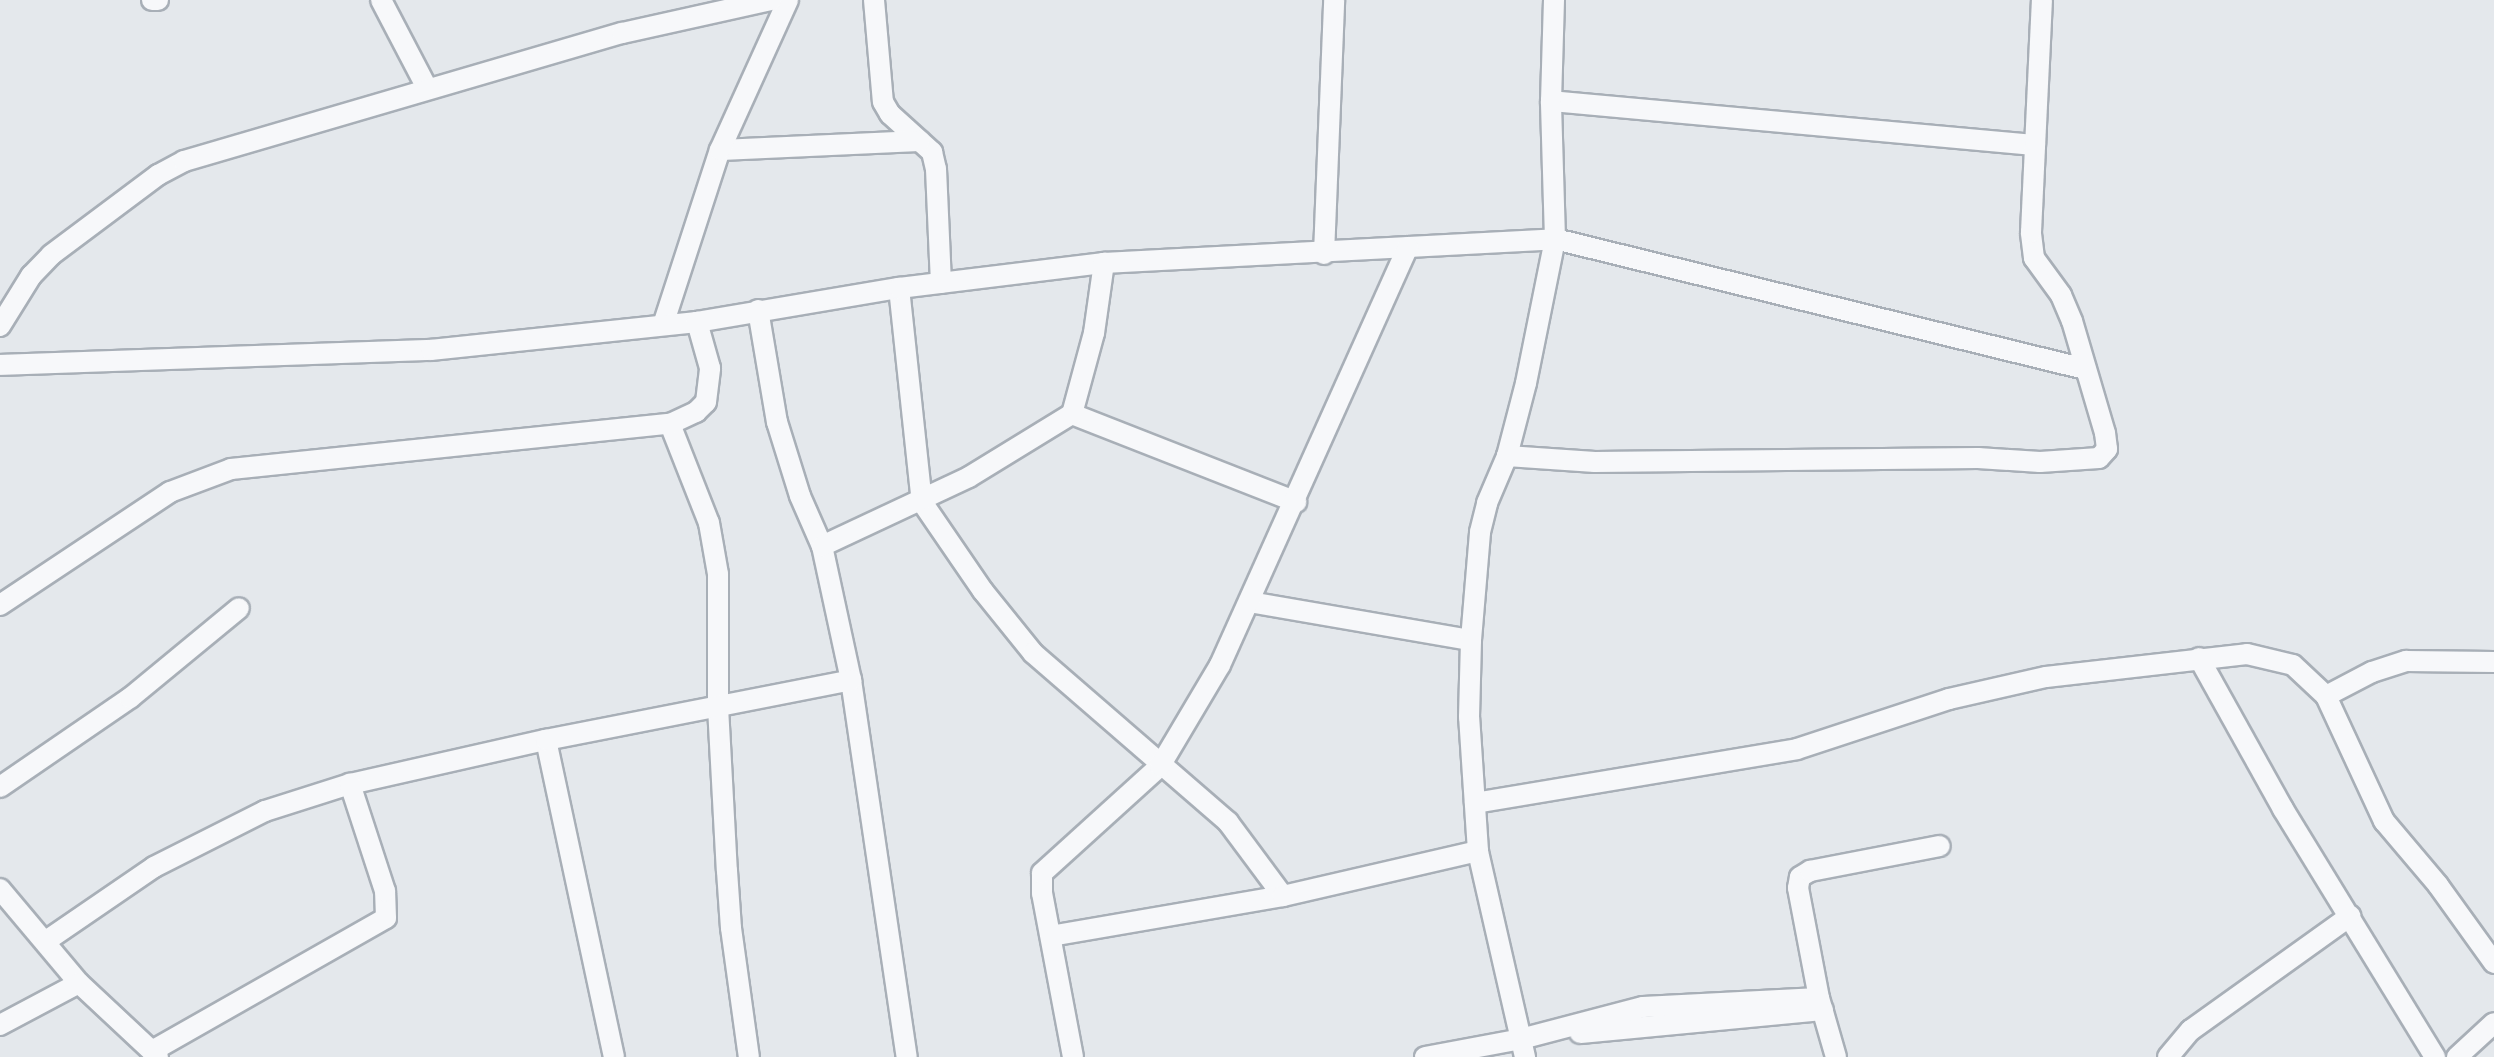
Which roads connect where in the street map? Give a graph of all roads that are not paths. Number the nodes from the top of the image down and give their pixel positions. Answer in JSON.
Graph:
{"nodes":[{"id":1,"x":152,"y":0,"type":"edge"},
{"id":2,"x":158,"y":0,"type":"edge"},
{"id":3,"x":381,"y":0,"type":"edge"},
{"id":4,"x":771,"y":0,"type":"edge"},
{"id":5,"x":788,"y":0,"type":"edge"},
{"id":6,"x":874,"y":0,"type":"edge"},
{"id":7,"x":1334,"y":0,"type":"edge"},
{"id":8,"x":1554,"y":0,"type":"edge"},
{"id":9,"x":2042,"y":0,"type":"edge"},
{"id":10,"x":427,"y":88,"type":"junction"},
{"id":11,"x":1551,"y":101,"type":"junction"},
{"id":12,"x":920,"y":141,"type":"junction"},
{"id":13,"x":2035,"y":145,"type":"junction"},
{"id":14,"x":720,"y":150,"type":"junction"},
{"id":15,"x":1555,"y":239,"type":"junction"},
{"id":16,"x":1408,"y":247,"type":"junction"},
{"id":17,"x":1324,"y":254,"type":"junction"},
{"id":18,"x":1104,"y":263,"type":"junction"},
{"id":19,"x":941,"y":283,"type":"junction"},
{"id":20,"x":899,"y":288,"type":"junction"},
{"id":21,"x":758,"y":310,"type":"junction"},
{"id":22,"x":697,"y":322,"type":"junction"},
{"id":23,"x":663,"y":325,"type":"junction"},
{"id":24,"x":0,"y":326,"type":"edge"},
{"id":25,"x":0,"y":365,"type":"edge"},
{"id":26,"x":2085,"y":369,"type":"junction"},
{"id":27,"x":1072,"y":414,"type":"junction"},
{"id":28,"x":670,"y":424,"type":"junction"},
{"id":29,"x":1507,"y":456,"type":"junction"},
{"id":30,"x":922,"y":502,"type":"junction"},
{"id":31,"x":1296,"y":502,"type":"junction"},
{"id":32,"x":822,"y":546,"type":"junction"},
{"id":33,"x":1250,"y":602,"type":"junction"},
{"id":34,"x":0,"y":605,"type":"edge"},
{"id":35,"x":239,"y":608,"type":"dead end"},
{"id":36,"x":1471,"y":640,"type":"junction"},
{"id":37,"x":2199,"y":658,"type":"junction"},
{"id":38,"x":2494,"y":662,"type":"edge"},
{"id":39,"x":851,"y":680,"type":"junction"},
{"id":40,"x":2326,"y":696,"type":"junction"},
{"id":41,"x":718,"y":707,"type":"junction"},
{"id":42,"x":546,"y":740,"type":"junction"},
{"id":43,"x":1160,"y":766,"type":"junction"},
{"id":44,"x":350,"y":784,"type":"junction"},
{"id":45,"x":0,"y":787,"type":"edge"},
{"id":46,"x":1475,"y":803,"type":"junction"},
{"id":47,"x":1940,"y":846,"type":"dead end"},
{"id":48,"x":1478,"y":851,"type":"junction"},
{"id":49,"x":0,"y":889,"type":"edge"},
{"id":50,"x":1283,"y":896,"type":"junction"},
{"id":51,"x":2350,"y":916,"type":"junction"},
{"id":52,"x":1051,"y":936,"type":"junction"},
{"id":53,"x":46,"y":941,"type":"junction"},
{"id":54,"x":2494,"y":963,"type":"edge"},
{"id":55,"x":79,"y":983,"type":"junction"},
{"id":56,"x":1821,"y":1004,"type":"junction"},
{"id":57,"x":2494,"y":1023,"type":"edge"},
{"id":58,"x":0,"y":1025,"type":"edge"},
{"id":59,"x":1523,"y":1048,"type":"edge"},
{"id":60,"x":155,"y":1054,"type":"edge"},
{"id":61,"x":614,"y":1057,"type":"edge"},
{"id":62,"x":749,"y":1057,"type":"edge"},
{"id":63,"x":907,"y":1057,"type":"edge"},
{"id":64,"x":1073,"y":1057,"type":"edge"},
{"id":65,"x":1425,"y":1057,"type":"edge"},
{"id":66,"x":1836,"y":1057,"type":"edge"},
{"id":67,"x":2168,"y":1057,"type":"edge"},
{"id":68,"x":2435,"y":1057,"type":"edge"},
{"id":69,"x":2457,"y":1057,"type":"edge"}],
"edges":[{"from":1,"to":2,"type":"street"},
{"from":3,"to":10,"type":"street"},
{"from":4,"to":10,"type":"street"},
{"from":5,"to":14,"type":"street"},
{"from":6,"to":12,"type":"street"},
{"from":7,"to":17,"type":"street"},
{"from":8,"to":11,"type":"street"},
{"from":9,"to":13,"type":"street"},
{"from":10,"to":24,"type":"street"},
{"from":11,"to":13,"type":"street"},
{"from":11,"to":15,"type":"street"},
{"from":12,"to":14,"type":"street"},
{"from":12,"to":19,"type":"street"},
{"from":13,"to":26,"type":"street"},
{"from":14,"to":23,"type":"street"},
{"from":15,"to":16,"type":"street"},
{"from":15,"to":26,"type":"street"},
{"from":15,"to":29,"type":"street"},
{"from":16,"to":17,"type":"street"},
{"from":16,"to":31,"type":"street"},
{"from":17,"to":18,"type":"street"},
{"from":18,"to":19,"type":"street"},
{"from":18,"to":27,"type":"street"},
{"from":19,"to":20,"type":"street"},
{"from":20,"to":21,"type":"street"},
{"from":20,"to":30,"type":"street"},
{"from":21,"to":22,"type":"street"},
{"from":21,"to":32,"type":"street"},
{"from":22,"to":23,"type":"street"},
{"from":22,"to":28,"type":"street"},
{"from":23,"to":25,"type":"street"},
{"from":26,"to":29,"type":"street"},
{"from":27,"to":30,"type":"street"},
{"from":27,"to":31,"type":"street"},
{"from":28,"to":34,"type":"street"},
{"from":28,"to":41,"type":"street"},
{"from":29,"to":36,"type":"street"},
{"from":30,"to":32,"type":"street"},
{"from":30,"to":43,"type":"street"},
{"from":31,"to":33,"type":"street"},
{"from":32,"to":39,"type":"street"},
{"from":33,"to":36,"type":"street"},
{"from":33,"to":43,"type":"street"},
{"from":35,"to":45,"type":"street"},
{"from":36,"to":46,"type":"street"},
{"from":37,"to":40,"type":"street"},
{"from":37,"to":46,"type":"street"},
{"from":37,"to":51,"type":"street"},
{"from":38,"to":40,"type":"street"},
{"from":39,"to":41,"type":"street"},
{"from":39,"to":63,"type":"street"},
{"from":40,"to":54,"type":"street"},
{"from":41,"to":42,"type":"street"},
{"from":41,"to":62,"type":"street"},
{"from":42,"to":44,"type":"street"},
{"from":42,"to":61,"type":"street"},
{"from":43,"to":50,"type":"street"},
{"from":43,"to":52,"type":"street"},
{"from":44,"to":53,"type":"street"},
{"from":44,"to":60,"type":"street"},
{"from":46,"to":48,"type":"street"},
{"from":47,"to":56,"type":"street"},
{"from":48,"to":50,"type":"street"},
{"from":48,"to":59,"type":"street"},
{"from":49,"to":53,"type":"street"},
{"from":50,"to":52,"type":"street"},
{"from":51,"to":67,"type":"street"},
{"from":51,"to":68,"type":"street"},
{"from":52,"to":64,"type":"street"},
{"from":53,"to":55,"type":"street"},
{"from":55,"to":58,"type":"street"},
{"from":55,"to":60,"type":"street"},
{"from":56,"to":59,"type":"street"},
{"from":56,"to":66,"type":"street"},
{"from":57,"to":69,"type":"street"},
{"from":59,"to":65,"type":"street"}]}
